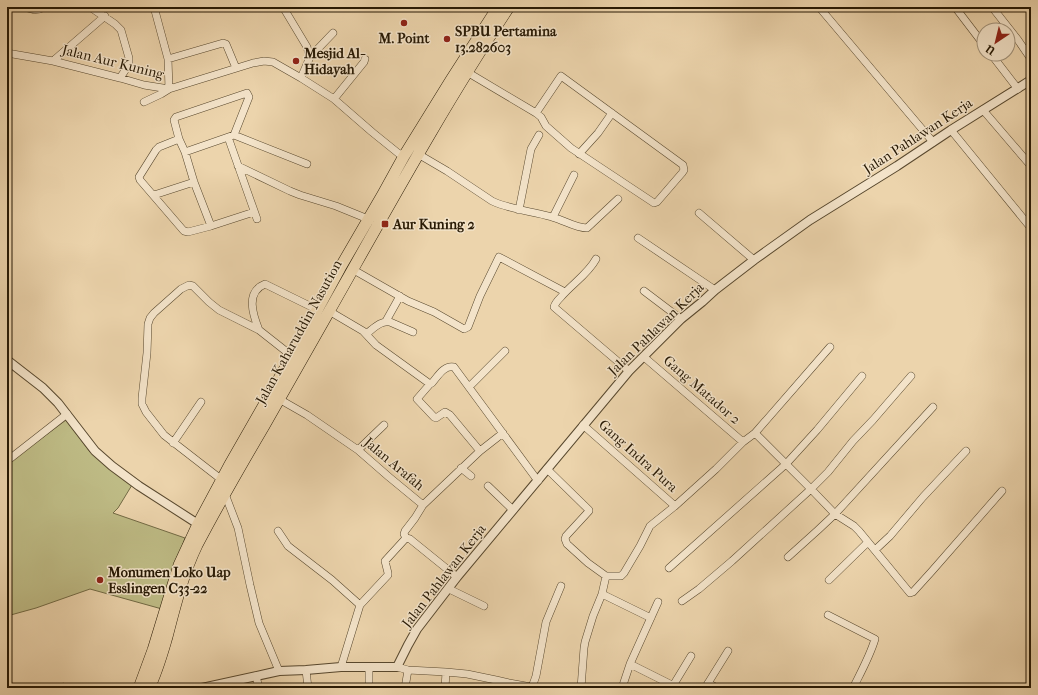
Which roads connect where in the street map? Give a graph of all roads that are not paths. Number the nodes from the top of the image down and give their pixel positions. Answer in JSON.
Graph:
{"nodes":[{"id":1,"x":25,"y":7,"type":"edge"},
{"id":2,"x":45,"y":7,"type":"edge"},
{"id":3,"x":90,"y":7,"type":"edge"},
{"id":4,"x":154,"y":7,"type":"edge"},
{"id":5,"x":283,"y":7,"type":"edge"},
{"id":6,"x":498,"y":7,"type":"edge"},
{"id":7,"x":509,"y":7,"type":"edge"},
{"id":8,"x":819,"y":7,"type":"edge"},
{"id":9,"x":955,"y":7,"type":"edge"},
{"id":10,"x":992,"y":7,"type":"edge"},
{"id":11,"x":105,"y":16,"type":"junction"},
{"id":12,"x":493,"y":23,"type":"junction"},
{"id":13,"x":333,"y":33,"type":"dead end"},
{"id":14,"x":976,"y":35,"type":"edge"},
{"id":15,"x":7,"y":52,"type":"edge"},
{"id":16,"x":310,"y":57,"type":"junction"},
{"id":17,"x":168,"y":59,"type":"junction"},
{"id":18,"x":365,"y":59,"type":"dead end"},
{"id":19,"x":1031,"y":59,"type":"edge"},
{"id":20,"x":53,"y":61,"type":"junction"},
{"id":21,"x":997,"y":62,"type":"edge"},
{"id":22,"x":236,"y":68,"type":"junction"},
{"id":23,"x":467,"y":72,"type":"junction"},
{"id":24,"x":120,"y":78,"type":"junction"},
{"id":25,"x":301,"y":78,"type":"junction"},
{"id":26,"x":1030,"y":83,"type":"edge"},
{"id":27,"x":169,"y":89,"type":"junction"},
{"id":28,"x":1018,"y":89,"type":"junction"},
{"id":29,"x":334,"y":99,"type":"junction"},
{"id":30,"x":144,"y":102,"type":"dead end"},
{"id":31,"x":983,"y":110,"type":"junction"},
{"id":32,"x":536,"y":113,"type":"junction"},
{"id":33,"x":612,"y":113,"type":"junction"},
{"id":34,"x":951,"y":130,"type":"junction"},
{"id":35,"x":539,"y":135,"type":"dead end"},
{"id":36,"x":231,"y":136,"type":"junction"},
{"id":37,"x":179,"y":139,"type":"junction"},
{"id":38,"x":933,"y":142,"type":"junction"},
{"id":39,"x":185,"y":152,"type":"junction"},
{"id":40,"x":418,"y":154,"type":"junction"},
{"id":41,"x":579,"y":154,"type":"junction"},
{"id":42,"x":404,"y":156,"type":"junction"},
{"id":43,"x":307,"y":164,"type":"dead end"},
{"id":44,"x":238,"y":166,"type":"junction"},
{"id":45,"x":1031,"y":166,"type":"edge"},
{"id":46,"x":574,"y":175,"type":"dead end"},
{"id":47,"x":194,"y":182,"type":"junction"},
{"id":48,"x":154,"y":195,"type":"junction"},
{"id":49,"x":618,"y":199,"type":"dead end"},
{"id":50,"x":519,"y":210,"type":"junction"},
{"id":51,"x":699,"y":213,"type":"dead end"},
{"id":52,"x":553,"y":217,"type":"junction"},
{"id":53,"x":368,"y":219,"type":"junction"},
{"id":54,"x":211,"y":226,"type":"junction"},
{"id":55,"x":1031,"y":228,"type":"edge"},
{"id":56,"x":638,"y":238,"type":"dead end"},
{"id":57,"x":596,"y":259,"type":"dead end"},
{"id":58,"x":754,"y":260,"type":"junction"},
{"id":59,"x":352,"y":269,"type":"junction"},
{"id":60,"x":715,"y":290,"type":"junction"},
{"id":61,"x":644,"y":291,"type":"dead end"},
{"id":62,"x":565,"y":292,"type":"junction"},
{"id":63,"x":400,"y":296,"type":"junction"},
{"id":64,"x":323,"y":311,"type":"junction"},
{"id":65,"x":681,"y":319,"type":"junction"},
{"id":66,"x":386,"y":321,"type":"junction"},
{"id":67,"x":258,"y":330,"type":"junction"},
{"id":68,"x":412,"y":332,"type":"dead end"},
{"id":69,"x":366,"y":334,"type":"junction"},
{"id":70,"x":830,"y":347,"type":"dead end"},
{"id":71,"x":505,"y":351,"type":"dead end"},
{"id":72,"x":292,"y":356,"type":"junction"},
{"id":73,"x":644,"y":357,"type":"junction"},
{"id":74,"x":7,"y":360,"type":"edge"},
{"id":75,"x":629,"y":371,"type":"junction"},
{"id":76,"x":862,"y":376,"type":"dead end"},
{"id":77,"x":911,"y":376,"type":"dead end"},
{"id":78,"x":430,"y":384,"type":"junction"},
{"id":79,"x":469,"y":387,"type":"junction"},
{"id":80,"x":279,"y":399,"type":"junction"},
{"id":81,"x":201,"y":402,"type":"dead end"},
{"id":82,"x":933,"y":407,"type":"dead end"},
{"id":83,"x":67,"y":414,"type":"junction"},
{"id":84,"x":384,"y":425,"type":"dead end"},
{"id":85,"x":583,"y":425,"type":"junction"},
{"id":86,"x":503,"y":433,"type":"junction"},
{"id":87,"x":755,"y":433,"type":"junction"},
{"id":88,"x":172,"y":442,"type":"junction"},
{"id":89,"x":743,"y":442,"type":"junction"},
{"id":90,"x":358,"y":450,"type":"junction"},
{"id":91,"x":480,"y":450,"type":"junction"},
{"id":92,"x":966,"y":451,"type":"dead end"},
{"id":93,"x":242,"y":454,"type":"junction"},
{"id":94,"x":7,"y":461,"type":"edge"},
{"id":95,"x":786,"y":464,"type":"junction"},
{"id":96,"x":461,"y":468,"type":"junction"},
{"id":97,"x":547,"y":469,"type":"junction"},
{"id":98,"x":471,"y":476,"type":"dead end"},
{"id":99,"x":222,"y":480,"type":"junction"},
{"id":100,"x":538,"y":481,"type":"junction"},
{"id":101,"x":488,"y":486,"type":"dead end"},
{"id":102,"x":811,"y":489,"type":"junction"},
{"id":103,"x":1002,"y":491,"type":"dead end"},
{"id":104,"x":225,"y":494,"type":"junction"},
{"id":105,"x":423,"y":505,"type":"junction"},
{"id":106,"x":675,"y":506,"type":"junction"},
{"id":107,"x":513,"y":510,"type":"junction"},
{"id":108,"x":835,"y":514,"type":"junction"},
{"id":109,"x":198,"y":524,"type":"junction"},
{"id":110,"x":278,"y":532,"type":"dead end"},
{"id":111,"x":406,"y":538,"type":"junction"},
{"id":112,"x":868,"y":542,"type":"junction"},
{"id":113,"x":875,"y":550,"type":"junction"},
{"id":114,"x":788,"y":557,"type":"dead end"},
{"id":115,"x":669,"y":568,"type":"dead end"},
{"id":116,"x":606,"y":576,"type":"junction"},
{"id":117,"x":457,"y":577,"type":"junction"},
{"id":118,"x":829,"y":580,"type":"dead end"},
{"id":119,"x":561,"y":586,"type":"dead end"},
{"id":120,"x":449,"y":588,"type":"junction"},
{"id":121,"x":602,"y":594,"type":"junction"},
{"id":122,"x":682,"y":601,"type":"dead end"},
{"id":123,"x":658,"y":602,"type":"dead end"},
{"id":124,"x":360,"y":605,"type":"junction"},
{"id":125,"x":484,"y":606,"type":"dead end"},
{"id":126,"x":828,"y":615,"type":"dead end"},
{"id":127,"x":651,"y":618,"type":"junction"},
{"id":128,"x":728,"y":651,"type":"dead end"},
{"id":129,"x":691,"y":656,"type":"dead end"},
{"id":130,"x":630,"y":664,"type":"junction"},
{"id":131,"x":342,"y":667,"type":"junction"},
{"id":132,"x":370,"y":667,"type":"junction"},
{"id":133,"x":397,"y":667,"type":"junction"},
{"id":134,"x":306,"y":670,"type":"junction"},
{"id":135,"x":408,"y":670,"type":"junction"},
{"id":136,"x":279,"y":671,"type":"junction"},
{"id":137,"x":446,"y":672,"type":"junction"},
{"id":138,"x":256,"y":676,"type":"junction"},
{"id":139,"x":496,"y":680,"type":"junction"},
{"id":140,"x":706,"y":686,"type":"edge"},
{"id":141,"x":534,"y":687,"type":"edge"},
{"id":142,"x":139,"y":688,"type":"edge"},
{"id":143,"x":149,"y":688,"type":"edge"},
{"id":144,"x":202,"y":688,"type":"edge"},
{"id":145,"x":259,"y":688,"type":"edge"},
{"id":146,"x":308,"y":688,"type":"edge"},
{"id":147,"x":369,"y":688,"type":"edge"},
{"id":148,"x":405,"y":688,"type":"edge"},
{"id":149,"x":444,"y":688,"type":"edge"},
{"id":150,"x":495,"y":688,"type":"edge"},
{"id":151,"x":581,"y":688,"type":"edge"},
{"id":152,"x":622,"y":688,"type":"edge"},
{"id":153,"x":717,"y":688,"type":"edge"},
{"id":154,"x":853,"y":688,"type":"edge"}],
"edges":[{"from":1,"to":2,"type":"street"},
{"from":3,"to":11,"type":"street"},
{"from":4,"to":17,"type":"street"},
{"from":5,"to":16,"type":"street"},
{"from":6,"to":12,"type":"highway","name":"Jalan Kaharuddin Nasution"},
{"from":7,"to":12,"type":"highway","name":"Jalan Kaharuddin Nasution"},
{"from":8,"to":38,"type":"street"},
{"from":9,"to":14,"type":"street"},
{"from":10,"to":19,"type":"street"},
{"from":11,"to":20,"type":"street"},
{"from":11,"to":24,"type":"street"},
{"from":12,"to":23,"type":"highway","name":"Jalan Kaharuddin Nasution"},
{"from":12,"to":42,"type":"highway","name":"Jalan Kaharuddin Nasution"},
{"from":13,"to":16,"type":"street"},
{"from":15,"to":20,"type":"street","name":"Jalan Aur Kuning"},
{"from":16,"to":25,"type":"street"},
{"from":17,"to":22,"type":"street"},
{"from":17,"to":27,"type":"street"},
{"from":18,"to":29,"type":"street"},
{"from":20,"to":24,"type":"street","name":"Jalan Aur Kuning"},
{"from":21,"to":28,"type":"street"},
{"from":22,"to":25,"type":"street","name":"Jalan Aur Kuning"},
{"from":22,"to":27,"type":"street","name":"Jalan Aur Kuning"},
{"from":23,"to":32,"type":"street"},
{"from":23,"to":40,"type":"highway","name":"Jalan Kaharuddin Nasution"},
{"from":24,"to":27,"type":"street","name":"Jalan Aur Kuning"},
{"from":25,"to":29,"type":"street","name":"Jalan Aur Kuning"},
{"from":26,"to":28,"type":"street","name":"Jalan Pahlawan Kerja"},
{"from":27,"to":30,"type":"street"},
{"from":28,"to":31,"type":"street","name":"Jalan Pahlawan Kerja"},
{"from":29,"to":42,"type":"street","name":"Jalan Aur Kuning"},
{"from":31,"to":34,"type":"street","name":"Jalan Pahlawan Kerja"},
{"from":31,"to":45,"type":"street"},
{"from":32,"to":33,"type":"street"},
{"from":32,"to":41,"type":"street"},
{"from":33,"to":41,"type":"street"},
{"from":33,"to":41,"type":"street"},
{"from":34,"to":38,"type":"street","name":"Jalan Pahlawan Kerja"},
{"from":34,"to":55,"type":"street"},
{"from":35,"to":50,"type":"street"},
{"from":36,"to":37,"type":"street"},
{"from":36,"to":39,"type":"street"},
{"from":36,"to":43,"type":"street"},
{"from":36,"to":44,"type":"street"},
{"from":37,"to":39,"type":"street"},
{"from":37,"to":48,"type":"street"},
{"from":38,"to":58,"type":"street","name":"Jalan Pahlawan Kerja"},
{"from":39,"to":47,"type":"street"},
{"from":40,"to":50,"type":"street"},
{"from":40,"to":59,"type":"highway","name":"Jalan Kaharuddin Nasution"},
{"from":42,"to":53,"type":"highway","name":"Jalan Kaharuddin Nasution"},
{"from":44,"to":53,"type":"street"},
{"from":44,"to":54,"type":"street"},
{"from":46,"to":52,"type":"street"},
{"from":47,"to":48,"type":"street"},
{"from":47,"to":54,"type":"street"},
{"from":48,"to":54,"type":"street"},
{"from":49,"to":52,"type":"street"},
{"from":50,"to":52,"type":"street"},
{"from":51,"to":58,"type":"street"},
{"from":53,"to":64,"type":"highway","name":"Jalan Kaharuddin Nasution"},
{"from":56,"to":60,"type":"street"},
{"from":57,"to":62,"type":"street"},
{"from":58,"to":60,"type":"street","name":"Jalan Pahlawan Kerja"},
{"from":59,"to":63,"type":"street"},
{"from":59,"to":64,"type":"highway","name":"Jalan Kaharuddin Nasution"},
{"from":60,"to":65,"type":"street","name":"Jalan Pahlawan Kerja"},
{"from":61,"to":65,"type":"street"},
{"from":62,"to":63,"type":"street"},
{"from":62,"to":75,"type":"street"},
{"from":63,"to":66,"type":"street"},
{"from":64,"to":67,"type":"street"},
{"from":64,"to":69,"type":"street"},
{"from":64,"to":72,"type":"highway","name":"Jalan Kaharuddin Nasution"},
{"from":64,"to":80,"type":"highway","name":"Jalan Kaharuddin Nasution"},
{"from":65,"to":73,"type":"street","name":"Jalan Pahlawan Kerja"},
{"from":66,"to":68,"type":"street"},
{"from":66,"to":69,"type":"street"},
{"from":67,"to":72,"type":"street"},
{"from":67,"to":88,"type":"street"},
{"from":69,"to":78,"type":"street"},
{"from":70,"to":87,"type":"street"},
{"from":71,"to":79,"type":"street"},
{"from":72,"to":93,"type":"highway","name":"Jalan Kaharuddin Nasution"},
{"from":73,"to":75,"type":"street","name":"Jalan Pahlawan Kerja"},
{"from":73,"to":89,"type":"street","name":"Gang Matador 2"},
{"from":74,"to":83,"type":"street"},
{"from":75,"to":85,"type":"street","name":"Jalan Pahlawan Kerja"},
{"from":76,"to":95,"type":"street"},
{"from":77,"to":102,"type":"street"},
{"from":78,"to":79,"type":"street"},
{"from":78,"to":91,"type":"street"},
{"from":79,"to":86,"type":"street"},
{"from":80,"to":90,"type":"street","name":"Jalan Arafah"},
{"from":80,"to":93,"type":"highway","name":"Jalan Kaharuddin Nasution"},
{"from":81,"to":88,"type":"street"},
{"from":82,"to":108,"type":"street"},
{"from":83,"to":94,"type":"street"},
{"from":83,"to":109,"type":"street"},
{"from":84,"to":90,"type":"street"},
{"from":85,"to":97,"type":"street","name":"Jalan Pahlawan Kerja"},
{"from":85,"to":106,"type":"street","name":"Gang Indra Pura"},
{"from":86,"to":91,"type":"street","name":"Jalan Arafah"},
{"from":86,"to":100,"type":"street"},
{"from":87,"to":89,"type":"street"},
{"from":87,"to":95,"type":"street"},
{"from":88,"to":99,"type":"street"},
{"from":89,"to":106,"type":"street"},
{"from":90,"to":105,"type":"street","name":"Jalan Arafah"},
{"from":91,"to":96,"type":"street","name":"Jalan Arafah"},
{"from":92,"to":113,"type":"street"},
{"from":93,"to":99,"type":"highway","name":"Jalan Kaharuddin Nasution"},
{"from":93,"to":104,"type":"highway","name":"Jalan Kaharuddin Nasution"},
{"from":95,"to":102,"type":"street"},
{"from":95,"to":115,"type":"street"},
{"from":96,"to":98,"type":"street"},
{"from":96,"to":105,"type":"street","name":"Jalan Arafah"},
{"from":97,"to":100,"type":"street","name":"Jalan Pahlawan Kerja"},
{"from":97,"to":116,"type":"street"},
{"from":99,"to":109,"type":"highway","name":"Jalan Kaharuddin Nasution"},
{"from":100,"to":107,"type":"street","name":"Jalan Pahlawan Kerja"},
{"from":101,"to":107,"type":"street"},
{"from":102,"to":108,"type":"street"},
{"from":102,"to":122,"type":"street"},
{"from":103,"to":113,"type":"street"},
{"from":104,"to":136,"type":"street"},
{"from":104,"to":143,"type":"highway","name":"Jalan Kaharuddin Nasution"},
{"from":105,"to":111,"type":"street"},
{"from":106,"to":116,"type":"street"},
{"from":107,"to":117,"type":"street","name":"Jalan Pahlawan Kerja"},
{"from":108,"to":112,"type":"street"},
{"from":108,"to":114,"type":"street"},
{"from":109,"to":142,"type":"highway","name":"Jalan Kaharuddin Nasution"},
{"from":110,"to":124,"type":"street"},
{"from":111,"to":117,"type":"street"},
{"from":111,"to":124,"type":"street"},
{"from":112,"to":113,"type":"street"},
{"from":112,"to":118,"type":"street"},
{"from":116,"to":121,"type":"street"},
{"from":117,"to":120,"type":"street","name":"Jalan Pahlawan Kerja"},
{"from":119,"to":141,"type":"street"},
{"from":120,"to":125,"type":"street"},
{"from":120,"to":133,"type":"street","name":"Jalan Pahlawan Kerja"},
{"from":121,"to":127,"type":"street"},
{"from":121,"to":151,"type":"street"},
{"from":123,"to":127,"type":"street"},
{"from":124,"to":131,"type":"street"},
{"from":126,"to":154,"type":"street"},
{"from":127,"to":130,"type":"street"},
{"from":128,"to":140,"type":"street"},
{"from":129,"to":130,"type":"street"},
{"from":130,"to":152,"type":"street"},
{"from":131,"to":132,"type":"street"},
{"from":131,"to":134,"type":"street"},
{"from":132,"to":133,"type":"street"},
{"from":132,"to":147,"type":"street"},
{"from":133,"to":135,"type":"street"},
{"from":134,"to":136,"type":"street"},
{"from":134,"to":146,"type":"street"},
{"from":135,"to":137,"type":"street"},
{"from":135,"to":148,"type":"street"},
{"from":136,"to":138,"type":"street"},
{"from":137,"to":139,"type":"street"},
{"from":137,"to":149,"type":"street"},
{"from":138,"to":144,"type":"street"},
{"from":138,"to":145,"type":"street"},
{"from":139,"to":141,"type":"street"},
{"from":139,"to":150,"type":"street"},
{"from":140,"to":153,"type":"street"}]}
